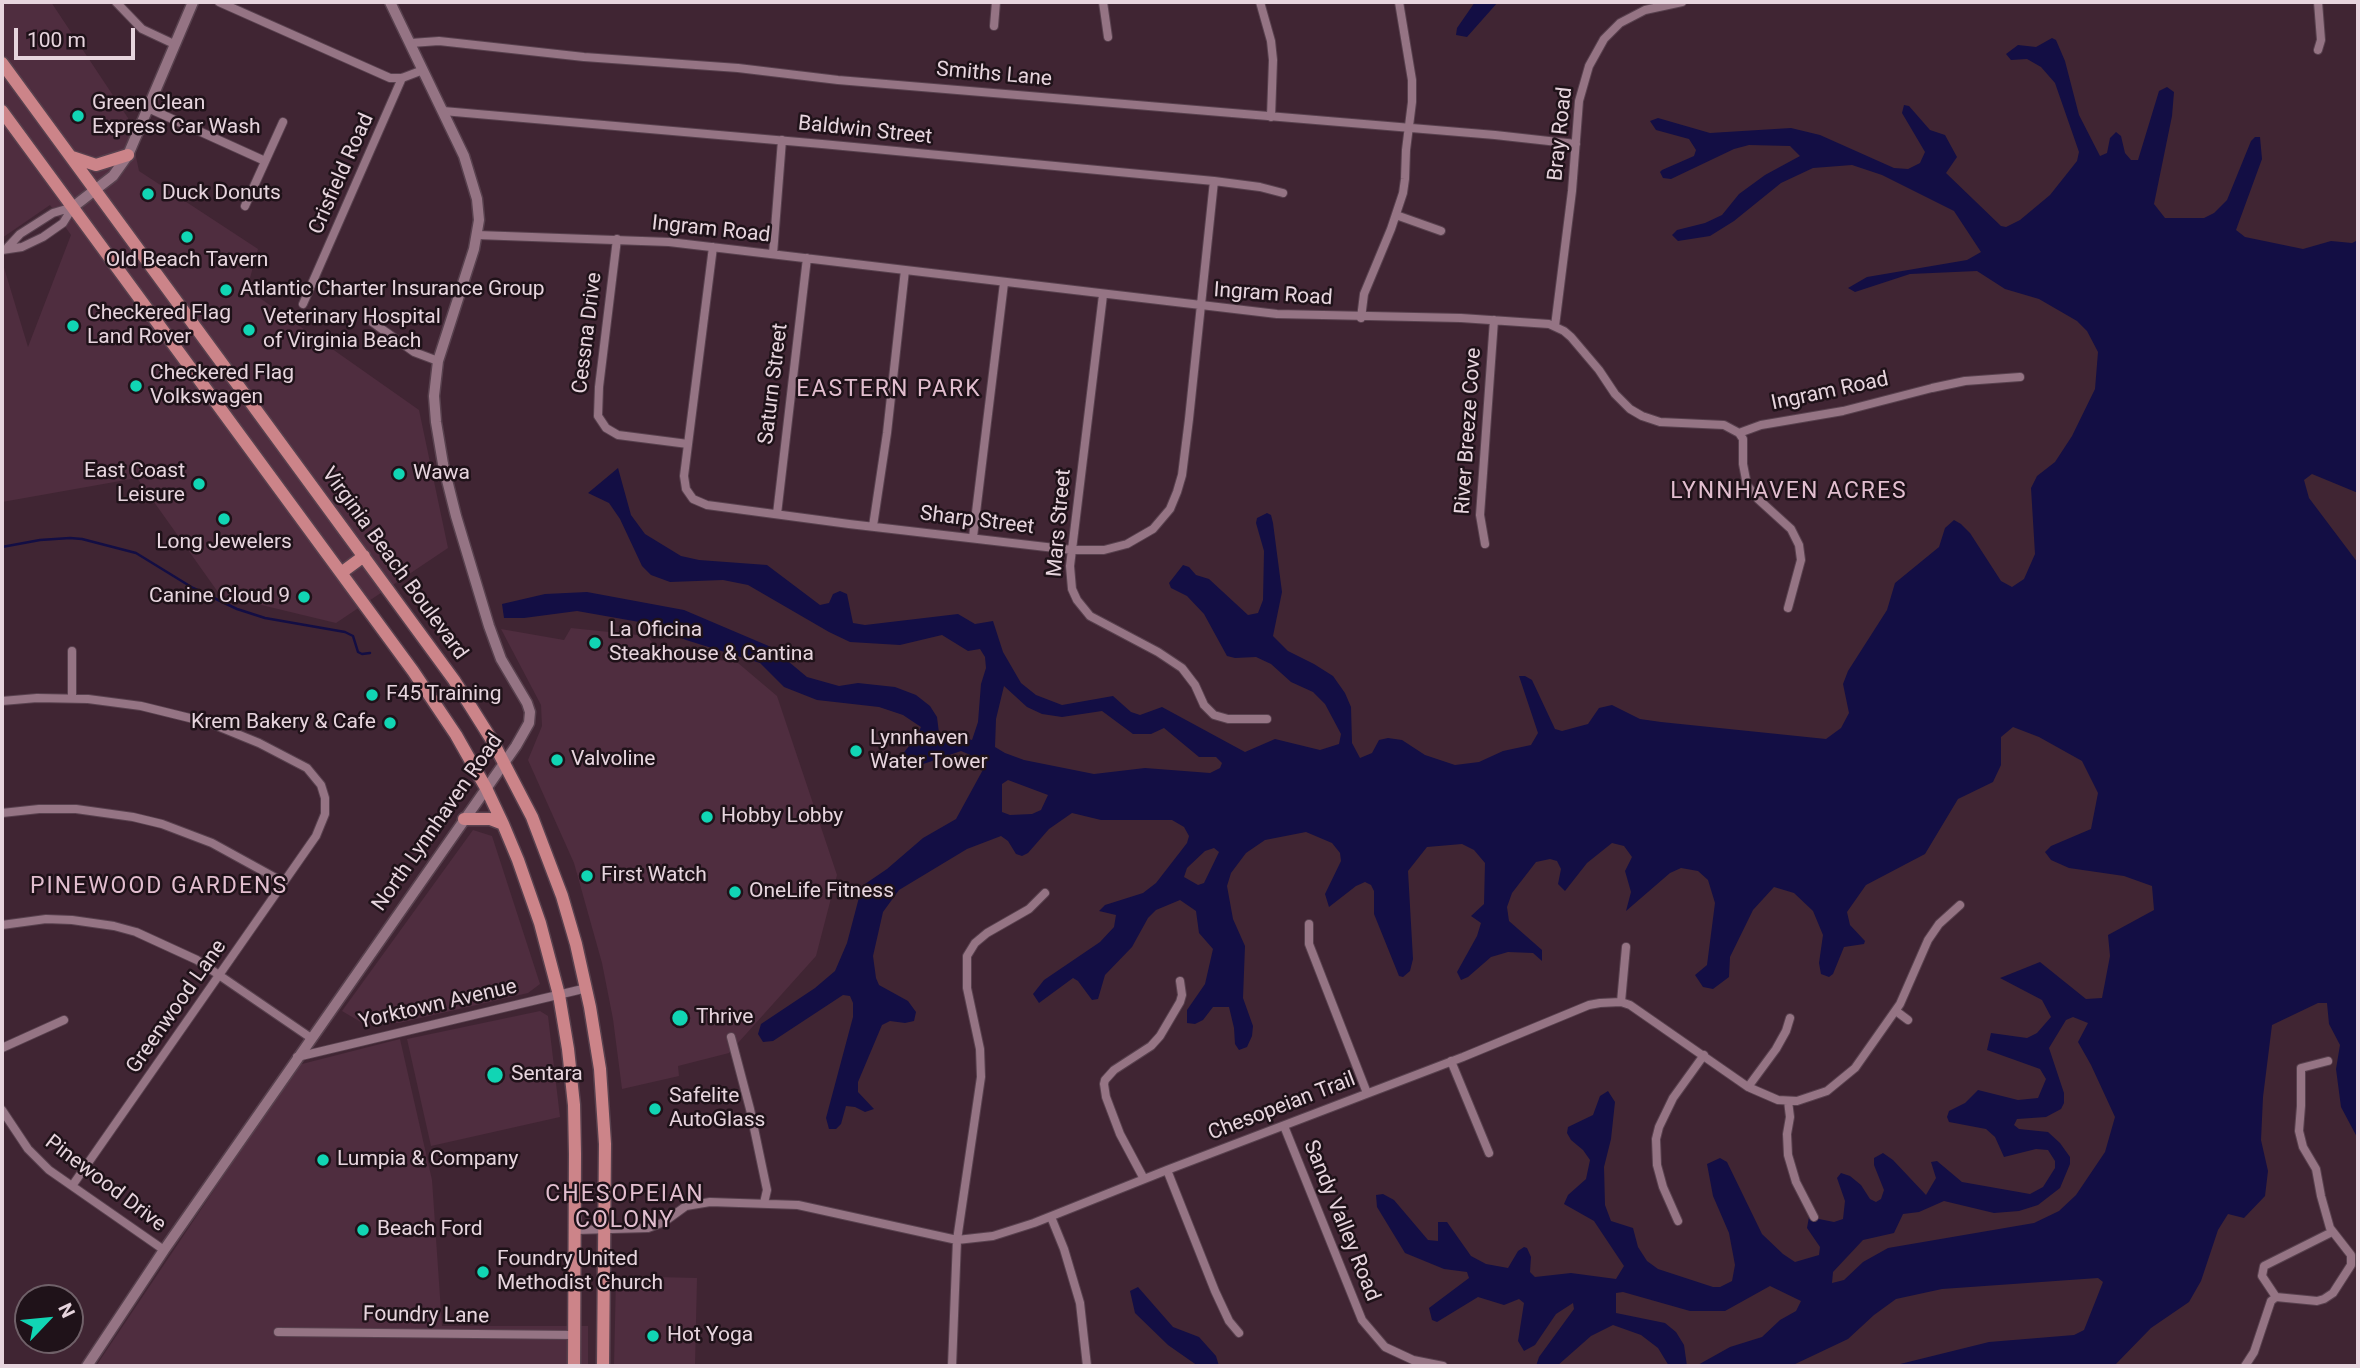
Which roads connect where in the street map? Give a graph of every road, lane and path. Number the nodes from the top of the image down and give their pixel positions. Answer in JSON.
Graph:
{"nodes":[{"id":1,"x":116,"y":2,"type":"edge"},
{"id":2,"x":193,"y":2,"type":"edge"},
{"id":3,"x":219,"y":2,"type":"edge"},
{"id":4,"x":390,"y":2,"type":"edge"},
{"id":5,"x":996,"y":2,"type":"edge"},
{"id":6,"x":1103,"y":2,"type":"edge"},
{"id":7,"x":1260,"y":2,"type":"edge"},
{"id":8,"x":1399,"y":2,"type":"edge"},
{"id":9,"x":1682,"y":2,"type":"edge"},
{"id":10,"x":2318,"y":2,"type":"edge"},
{"id":11,"x":994,"y":26,"type":"dead end"},
{"id":12,"x":1108,"y":37,"type":"dead end"},
{"id":13,"x":411,"y":43,"type":"junction"},
{"id":14,"x":174,"y":44,"type":"junction"},
{"id":15,"x":2318,"y":50,"type":"dead end"},
{"id":16,"x":2,"y":63,"type":"edge"},
{"id":17,"x":423,"y":70,"type":"junction"},
{"id":18,"x":402,"y":78,"type":"junction"},
{"id":19,"x":148,"y":108,"type":"junction"},
{"id":20,"x":2,"y":111,"type":"edge"},
{"id":21,"x":443,"y":111,"type":"junction"},
{"id":22,"x":1271,"y":117,"type":"junction"},
{"id":23,"x":283,"y":122,"type":"dead end"},
{"id":24,"x":1409,"y":128,"type":"junction"},
{"id":25,"x":782,"y":141,"type":"junction"},
{"id":26,"x":1576,"y":144,"type":"junction"},
{"id":27,"x":128,"y":155,"type":"junction"},
{"id":28,"x":71,"y":157,"type":"junction"},
{"id":29,"x":265,"y":161,"type":"junction"},
{"id":30,"x":1214,"y":181,"type":"junction"},
{"id":31,"x":96,"y":191,"type":"junction"},
{"id":32,"x":1283,"y":193,"type":"dead end"},
{"id":33,"x":244,"y":206,"type":"dead end"},
{"id":34,"x":73,"y":207,"type":"junction"},
{"id":35,"x":1396,"y":215,"type":"junction"},
{"id":36,"x":1441,"y":231,"type":"dead end"},
{"id":37,"x":477,"y":235,"type":"junction"},
{"id":38,"x":617,"y":239,"type":"junction"},
{"id":39,"x":713,"y":247,"type":"junction"},
{"id":40,"x":5,"y":248,"type":"edge"},
{"id":41,"x":773,"y":254,"type":"junction"},
{"id":42,"x":807,"y":258,"type":"junction"},
{"id":43,"x":905,"y":270,"type":"junction"},
{"id":44,"x":1004,"y":283,"type":"junction"},
{"id":45,"x":1103,"y":295,"type":"junction"},
{"id":46,"x":303,"y":304,"type":"dead end"},
{"id":47,"x":1202,"y":307,"type":"junction"},
{"id":48,"x":1362,"y":318,"type":"junction"},
{"id":49,"x":1494,"y":320,"type":"junction"},
{"id":50,"x":372,"y":322,"type":"dead end"},
{"id":51,"x":1555,"y":326,"type":"junction"},
{"id":52,"x":438,"y":361,"type":"junction"},
{"id":53,"x":2020,"y":377,"type":"dead end"},
{"id":54,"x":1739,"y":433,"type":"junction"},
{"id":55,"x":688,"y":444,"type":"junction"},
{"id":56,"x":777,"y":514,"type":"junction"},
{"id":57,"x":873,"y":526,"type":"junction"},
{"id":58,"x":974,"y":537,"type":"junction"},
{"id":59,"x":1485,"y":544,"type":"dead end"},
{"id":60,"x":1072,"y":550,"type":"junction"},
{"id":61,"x":364,"y":556,"type":"junction"},
{"id":62,"x":341,"y":573,"type":"junction"},
{"id":63,"x":1788,"y":608,"type":"dead end"},
{"id":64,"x":72,"y":651,"type":"dead end"},
{"id":65,"x":72,"y":698,"type":"junction"},
{"id":66,"x":2,"y":701,"type":"edge"},
{"id":67,"x":1267,"y":719,"type":"dead end"},
{"id":68,"x":504,"y":762,"type":"junction"},
{"id":69,"x":486,"y":788,"type":"junction"},
{"id":70,"x":2,"y":813,"type":"edge"},
{"id":71,"x":464,"y":819,"type":"junction"},
{"id":72,"x":503,"y":824,"type":"junction"},
{"id":73,"x":283,"y":882,"type":"junction"},
{"id":74,"x":1045,"y":893,"type":"dead end"},
{"id":75,"x":1960,"y":905,"type":"dead end"},
{"id":76,"x":1309,"y":924,"type":"dead end"},
{"id":77,"x":2,"y":925,"type":"edge"},
{"id":78,"x":1626,"y":947,"type":"dead end"},
{"id":79,"x":220,"y":975,"type":"junction"},
{"id":80,"x":1180,"y":981,"type":"dead end"},
{"id":81,"x":587,"y":988,"type":"junction"},
{"id":82,"x":559,"y":995,"type":"junction"},
{"id":83,"x":1621,"y":1002,"type":"junction"},
{"id":84,"x":1896,"y":1011,"type":"junction"},
{"id":85,"x":1790,"y":1017,"type":"dead end"},
{"id":86,"x":64,"y":1020,"type":"dead end"},
{"id":87,"x":1909,"y":1020,"type":"dead end"},
{"id":88,"x":731,"y":1037,"type":"dead end"},
{"id":89,"x":311,"y":1038,"type":"junction"},
{"id":90,"x":2,"y":1048,"type":"edge"},
{"id":91,"x":1704,"y":1055,"type":"junction"},
{"id":92,"x":298,"y":1058,"type":"junction"},
{"id":93,"x":2328,"y":1060,"type":"dead end"},
{"id":94,"x":1451,"y":1061,"type":"junction"},
{"id":95,"x":1748,"y":1087,"type":"junction"},
{"id":96,"x":1367,"y":1093,"type":"junction"},
{"id":97,"x":1788,"y":1101,"type":"junction"},
{"id":98,"x":2,"y":1110,"type":"edge"},
{"id":99,"x":1284,"y":1126,"type":"junction"},
{"id":100,"x":1489,"y":1153,"type":"dead end"},
{"id":101,"x":1167,"y":1170,"type":"junction"},
{"id":102,"x":1144,"y":1179,"type":"junction"},
{"id":103,"x":72,"y":1186,"type":"junction"},
{"id":104,"x":764,"y":1203,"type":"junction"},
{"id":105,"x":1051,"y":1217,"type":"junction"},
{"id":106,"x":1814,"y":1217,"type":"dead end"},
{"id":107,"x":1678,"y":1221,"type":"dead end"},
{"id":108,"x":576,"y":1230,"type":"junction"},
{"id":109,"x":605,"y":1230,"type":"junction"},
{"id":110,"x":2332,"y":1232,"type":"junction"},
{"id":111,"x":957,"y":1240,"type":"junction"},
{"id":112,"x":164,"y":1250,"type":"junction"},
{"id":113,"x":2276,"y":1297,"type":"junction"},
{"id":114,"x":278,"y":1332,"type":"dead end"},
{"id":115,"x":1239,"y":1333,"type":"dead end"},
{"id":116,"x":574,"y":1335,"type":"junction"},
{"id":117,"x":90,"y":1365,"type":"edge"},
{"id":118,"x":573,"y":1366,"type":"edge"},
{"id":119,"x":603,"y":1366,"type":"edge"},
{"id":120,"x":952,"y":1366,"type":"edge"},
{"id":121,"x":1087,"y":1366,"type":"edge"},
{"id":122,"x":1443,"y":1366,"type":"edge"},
{"id":123,"x":2245,"y":1366,"type":"edge"}],
"edges":[{"from":1,"to":14,"type":"street"},
{"from":2,"to":14,"type":"street"},
{"from":3,"to":18,"type":"street"},
{"from":4,"to":13,"type":"street","name":"North Lynnhaven Road"},
{"from":5,"to":11,"type":"street"},
{"from":6,"to":12,"type":"street"},
{"from":7,"to":22,"type":"street"},
{"from":8,"to":24,"type":"street"},
{"from":9,"to":26,"type":"street","name":"Bray Road"},
{"from":10,"to":15,"type":"street"},
{"from":13,"to":17,"type":"street","name":"North Lynnhaven Road"},
{"from":13,"to":22,"type":"street","name":"Smiths Lane"},
{"from":14,"to":19,"type":"street"},
{"from":16,"to":28,"type":"main road","name":"Virginia Beach Boulevard"},
{"from":17,"to":18,"type":"street"},
{"from":17,"to":21,"type":"street","name":"North Lynnhaven Road"},
{"from":18,"to":46,"type":"street","name":"Crisfield Road"},
{"from":19,"to":27,"type":"street"},
{"from":19,"to":29,"type":"street"},
{"from":20,"to":34,"type":"main road"},
{"from":21,"to":25,"type":"street","name":"Baldwin Street"},
{"from":21,"to":37,"type":"street","name":"North Lynnhaven Road"},
{"from":22,"to":24,"type":"street","name":"Smiths Lane"},
{"from":23,"to":29,"type":"street"},
{"from":24,"to":26,"type":"street","name":"Smiths Lane"},
{"from":24,"to":35,"type":"street"},
{"from":25,"to":30,"type":"street","name":"Baldwin Street"},
{"from":25,"to":41,"type":"street"},
{"from":26,"to":51,"type":"street","name":"Bray Road"},
{"from":27,"to":28,"type":"main road"},
{"from":27,"to":31,"type":"street"},
{"from":28,"to":31,"type":"main road","name":"Virginia Beach Boulevard"},
{"from":29,"to":33,"type":"street"},
{"from":30,"to":32,"type":"street","name":"Baldwin Street"},
{"from":30,"to":47,"type":"street","name":"Sharp Street"},
{"from":31,"to":34,"type":"street"},
{"from":31,"to":61,"type":"main road","name":"Virginia Beach Boulevard"},
{"from":34,"to":40,"type":"street"},
{"from":34,"to":40,"type":"street"},
{"from":34,"to":62,"type":"main road"},
{"from":35,"to":36,"type":"street"},
{"from":35,"to":48,"type":"street"},
{"from":37,"to":38,"type":"street","name":"Ingram Road"},
{"from":37,"to":52,"type":"street","name":"North Lynnhaven Road"},
{"from":38,"to":39,"type":"street","name":"Ingram Road"},
{"from":38,"to":55,"type":"street","name":"Cessna Drive"},
{"from":39,"to":41,"type":"street","name":"Ingram Road"},
{"from":39,"to":55,"type":"street","name":"Sharp Street"},
{"from":41,"to":42,"type":"street","name":"Ingram Road"},
{"from":42,"to":43,"type":"street","name":"Ingram Road"},
{"from":42,"to":56,"type":"street","name":"Saturn Street"},
{"from":43,"to":44,"type":"street","name":"Ingram Road"},
{"from":43,"to":57,"type":"street"},
{"from":44,"to":45,"type":"street","name":"Ingram Road"},
{"from":44,"to":58,"type":"street"},
{"from":45,"to":47,"type":"street","name":"Ingram Road"},
{"from":45,"to":60,"type":"street","name":"Mars Street"},
{"from":47,"to":48,"type":"street","name":"Ingram Road"},
{"from":47,"to":60,"type":"street","name":"Sharp Street"},
{"from":48,"to":49,"type":"street","name":"Ingram Road"},
{"from":49,"to":51,"type":"street","name":"Ingram Road"},
{"from":49,"to":59,"type":"street","name":"River Breeze Cove"},
{"from":50,"to":52,"type":"street"},
{"from":51,"to":54,"type":"street"},
{"from":52,"to":68,"type":"street","name":"North Lynnhaven Road"},
{"from":53,"to":54,"type":"street","name":"Ingram Road"},
{"from":54,"to":63,"type":"street"},
{"from":55,"to":56,"type":"street","name":"Sharp Street"},
{"from":56,"to":57,"type":"street","name":"Sharp Street"},
{"from":57,"to":58,"type":"street","name":"Sharp Street"},
{"from":58,"to":60,"type":"street","name":"Sharp Street"},
{"from":60,"to":67,"type":"street","name":"Mars Street"},
{"from":61,"to":62,"type":"main road"},
{"from":61,"to":68,"type":"main road","name":"Virginia Beach Boulevard"},
{"from":62,"to":69,"type":"main road"},
{"from":64,"to":65,"type":"street"},
{"from":65,"to":66,"type":"street"},
{"from":65,"to":73,"type":"street","name":"Greenwood Lane"},
{"from":68,"to":69,"type":"street","name":"North Lynnhaven Road"},
{"from":68,"to":81,"type":"main road","name":"Virginia Beach Boulevard"},
{"from":69,"to":71,"type":"street","name":"North Lynnhaven Road"},
{"from":69,"to":72,"type":"main road"},
{"from":70,"to":73,"type":"street"},
{"from":71,"to":72,"type":"main road"},
{"from":71,"to":89,"type":"street","name":"North Lynnhaven Road"},
{"from":72,"to":82,"type":"main road"},
{"from":73,"to":79,"type":"street","name":"Greenwood Lane"},
{"from":74,"to":111,"type":"street"},
{"from":75,"to":84,"type":"street"},
{"from":76,"to":96,"type":"street"},
{"from":77,"to":79,"type":"street"},
{"from":78,"to":83,"type":"street"},
{"from":79,"to":89,"type":"street"},
{"from":79,"to":103,"type":"street","name":"Greenwood Lane"},
{"from":80,"to":102,"type":"street"},
{"from":81,"to":82,"type":"street","name":"Yorktown Avenue"},
{"from":81,"to":109,"type":"main road","name":"Virginia Beach Boulevard"},
{"from":82,"to":92,"type":"street","name":"Yorktown Avenue"},
{"from":82,"to":108,"type":"main road"},
{"from":83,"to":91,"type":"street"},
{"from":83,"to":94,"type":"street","name":"Chesopeian Trail"},
{"from":84,"to":87,"type":"street"},
{"from":84,"to":97,"type":"street"},
{"from":85,"to":95,"type":"street"},
{"from":86,"to":90,"type":"street"},
{"from":88,"to":104,"type":"street"},
{"from":89,"to":92,"type":"street","name":"North Lynnhaven Road"},
{"from":91,"to":95,"type":"street"},
{"from":91,"to":107,"type":"street"},
{"from":92,"to":112,"type":"street","name":"North Lynnhaven Road"},
{"from":93,"to":110,"type":"street"},
{"from":94,"to":96,"type":"street","name":"Chesopeian Trail"},
{"from":94,"to":100,"type":"street"},
{"from":95,"to":97,"type":"street"},
{"from":96,"to":99,"type":"street","name":"Chesopeian Trail"},
{"from":97,"to":106,"type":"street"},
{"from":98,"to":103,"type":"street","name":"Pinewood Drive"},
{"from":99,"to":101,"type":"street","name":"Chesopeian Trail"},
{"from":99,"to":122,"type":"street","name":"Sandy Valley Road"},
{"from":101,"to":102,"type":"street","name":"Chesopeian Trail"},
{"from":101,"to":115,"type":"street"},
{"from":102,"to":105,"type":"street","name":"Chesopeian Trail"},
{"from":103,"to":112,"type":"street","name":"Pinewood Drive"},
{"from":104,"to":109,"type":"street","name":"Chesopeian Trail"},
{"from":104,"to":111,"type":"street","name":"Chesopeian Trail"},
{"from":105,"to":111,"type":"street","name":"Chesopeian Trail"},
{"from":105,"to":121,"type":"street"},
{"from":108,"to":109,"type":"street","name":"Chesopeian Trail"},
{"from":108,"to":116,"type":"main road"},
{"from":109,"to":119,"type":"main road","name":"Virginia Beach Boulevard"},
{"from":110,"to":113,"type":"street"},
{"from":110,"to":113,"type":"street"},
{"from":111,"to":120,"type":"street"},
{"from":112,"to":117,"type":"street","name":"North Lynnhaven Road"},
{"from":113,"to":123,"type":"street"},
{"from":114,"to":116,"type":"street","name":"Foundry Lane"},
{"from":116,"to":118,"type":"main road"}]}
